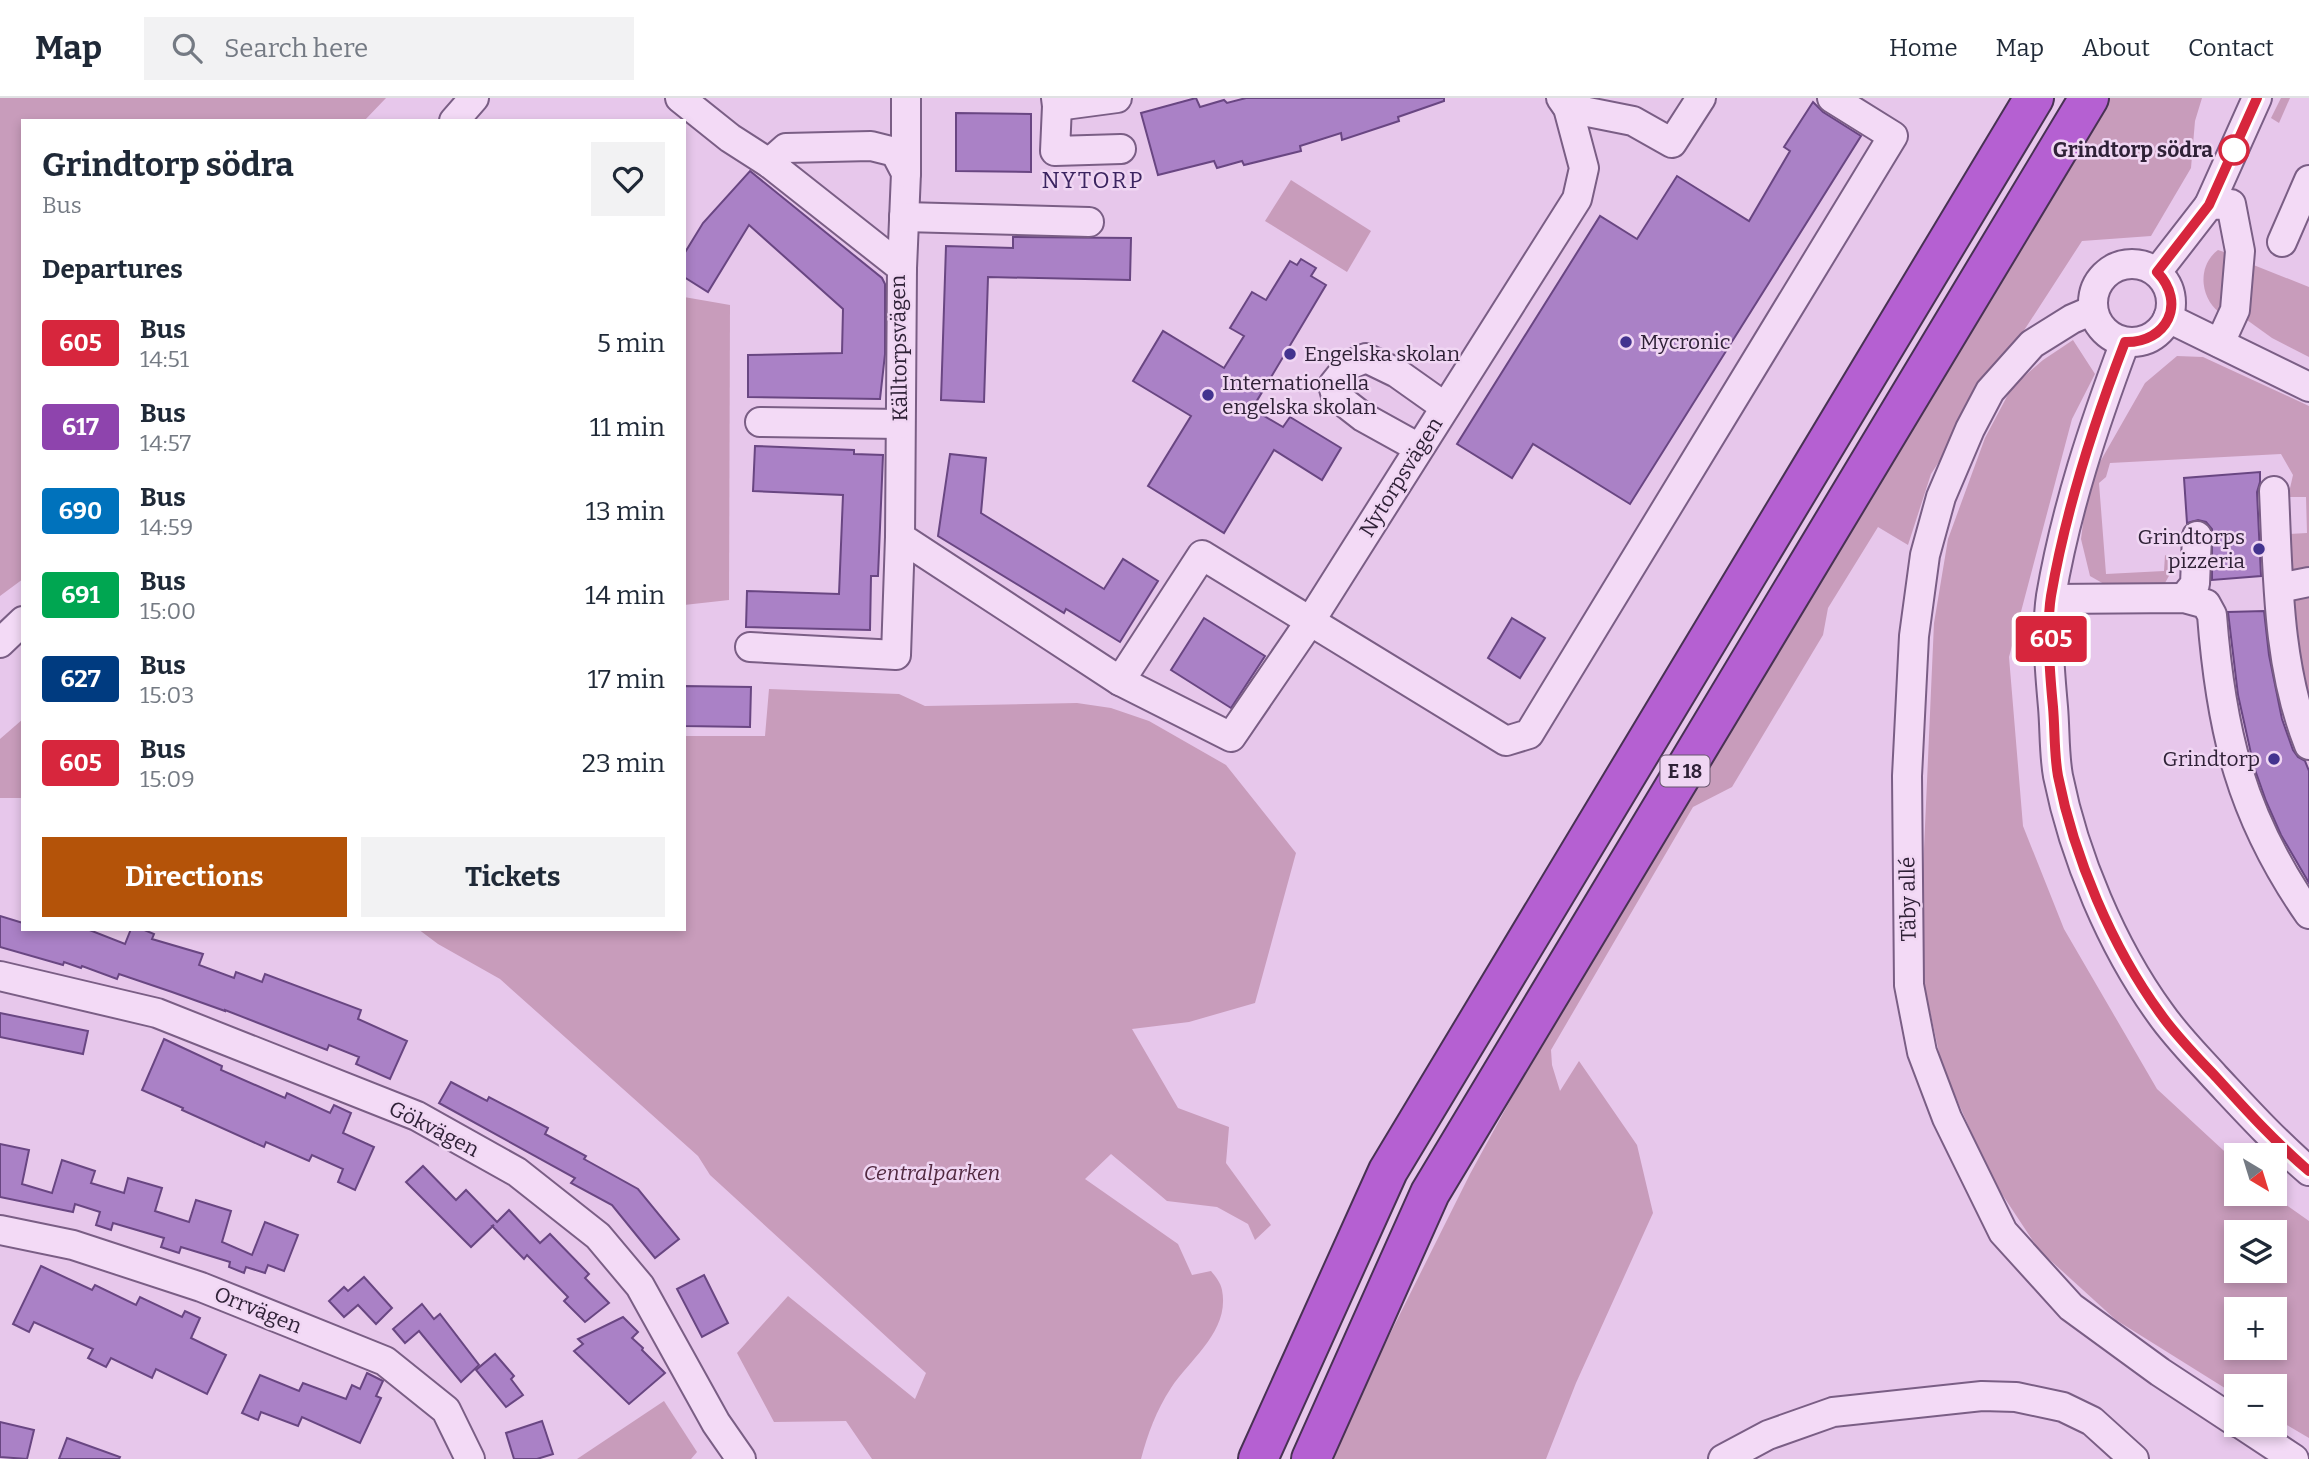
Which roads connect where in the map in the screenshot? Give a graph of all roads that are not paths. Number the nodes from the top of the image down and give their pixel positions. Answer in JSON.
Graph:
{"nodes":[{"id":1,"x":464,"y":98,"type":"edge"},
{"id":2,"x":474,"y":98,"type":"edge"},
{"id":3,"x":680,"y":98,"type":"edge"},
{"id":4,"x":906,"y":98,"type":"edge"},
{"id":5,"x":1116,"y":98,"type":"edge"},
{"id":6,"x":1701,"y":98,"type":"edge"},
{"id":7,"x":1832,"y":98,"type":"edge"},
{"id":8,"x":2034,"y":98,"type":"edge"},
{"id":9,"x":2089,"y":98,"type":"edge"},
{"id":10,"x":2257,"y":98,"type":"edge"},
{"id":11,"x":1057,"y":102,"type":"edge"},
{"id":12,"x":1565,"y":103,"type":"edge"},
{"id":13,"x":448,"y":119,"type":"edge"},
{"id":14,"x":456,"y":119,"type":"edge"},
{"id":15,"x":1121,"y":149,"type":"dead end"},
{"id":16,"x":769,"y":163,"type":"junction"},
{"id":17,"x":905,"y":173,"type":"junction"},
{"id":18,"x":2309,"y":180,"type":"edge"},
{"id":19,"x":2209,"y":205,"type":"junction"},
{"id":20,"x":904,"y":217,"type":"junction"},
{"id":21,"x":1088,"y":222,"type":"dead end"},
{"id":22,"x":2282,"y":242,"type":"dead end"},
{"id":23,"x":902,"y":268,"type":"junction"},
{"id":24,"x":2157,"y":272,"type":"junction"},
{"id":25,"x":2092,"y":310,"type":"junction"},
{"id":26,"x":2168,"y":318,"type":"junction"},
{"id":27,"x":2125,"y":342,"type":"junction"},
{"id":28,"x":2220,"y":343,"type":"junction"},
{"id":29,"x":2309,"y":387,"type":"edge"},
{"id":30,"x":1445,"y":407,"type":"junction"},
{"id":31,"x":761,"y":422,"type":"dead end"},
{"id":32,"x":900,"y":424,"type":"junction"},
{"id":33,"x":1419,"y":448,"type":"junction"},
{"id":34,"x":2274,"y":491,"type":"dead end"},
{"id":35,"x":2197,"y":536,"type":"dead end"},
{"id":36,"x":900,"y":537,"type":"junction"},
{"id":37,"x":2309,"y":582,"type":"edge"},
{"id":38,"x":2279,"y":588,"type":"junction"},
{"id":39,"x":2184,"y":598,"type":"junction"},
{"id":40,"x":2051,"y":599,"type":"junction"},
{"id":41,"x":1311,"y":620,"type":"junction"},
{"id":42,"x":21,"y":623,"type":"edge"},
{"id":43,"x":0,"y":643,"type":"edge"},
{"id":44,"x":750,"y":647,"type":"dead end"},
{"id":45,"x":1120,"y":681,"type":"junction"},
{"id":46,"x":2309,"y":745,"type":"edge"},
{"id":47,"x":2309,"y":914,"type":"edge"},
{"id":48,"x":0,"y":976,"type":"edge"},
{"id":49,"x":2309,"y":1171,"type":"edge"},
{"id":50,"x":0,"y":1230,"type":"edge"},
{"id":51,"x":2224,"y":1413,"type":"edge"},
{"id":52,"x":2260,"y":1437,"type":"edge"},
{"id":53,"x":470,"y":1459,"type":"edge"},
{"id":54,"x":741,"y":1459,"type":"edge"},
{"id":55,"x":1258,"y":1459,"type":"edge"},
{"id":56,"x":1311,"y":1459,"type":"edge"},
{"id":57,"x":1723,"y":1459,"type":"edge"},
{"id":58,"x":2134,"y":1459,"type":"edge"},
{"id":59,"x":2294,"y":1459,"type":"edge"}],
"edges":[{"from":1,"to":13,"type":"street"},
{"from":2,"to":14,"type":"street"},
{"from":3,"to":16,"type":"street","name":"Källtorpsvägen"},
{"from":4,"to":17,"type":"street"},
{"from":5,"to":11,"type":"street"},
{"from":6,"to":12,"type":"street"},
{"from":7,"to":41,"type":"street"},
{"from":8,"to":55,"type":"highway","number":"E 18"},
{"from":9,"to":56,"type":"highway","number":"E 18"},
{"from":10,"to":19,"type":"street"},
{"from":11,"to":15,"type":"street"},
{"from":12,"to":30,"type":"street","name":"Nytorpsvägen"},
{"from":16,"to":17,"type":"street"},
{"from":16,"to":23,"type":"street","name":"Källtorpsvägen"},
{"from":17,"to":20,"type":"street"},
{"from":18,"to":22,"type":"street"},
{"from":19,"to":24,"type":"street"},
{"from":19,"to":28,"type":"street"},
{"from":20,"to":21,"type":"street"},
{"from":20,"to":23,"type":"street"},
{"from":23,"to":32,"type":"street","name":"Källtorpsvägen"},
{"from":24,"to":25,"type":"street"},
{"from":24,"to":26,"type":"street"},
{"from":25,"to":27,"type":"street"},
{"from":25,"to":51,"type":"street","name":"Täby allé"},
{"from":26,"to":27,"type":"street"},
{"from":26,"to":28,"type":"street"},
{"from":27,"to":40,"type":"street"},
{"from":28,"to":29,"type":"street"},
{"from":30,"to":33,"type":"street","name":"Nytorpsvägen"},
{"from":30,"to":33,"type":"street"},
{"from":31,"to":32,"type":"street"},
{"from":32,"to":36,"type":"street","name":"Källtorpsvägen"},
{"from":33,"to":41,"type":"street","name":"Nytorpsvägen"},
{"from":34,"to":38,"type":"street"},
{"from":35,"to":39,"type":"street"},
{"from":36,"to":44,"type":"street","name":"Källtorpsvägen"},
{"from":36,"to":45,"type":"street"},
{"from":37,"to":38,"type":"street"},
{"from":38,"to":46,"type":"street"},
{"from":39,"to":40,"type":"street"},
{"from":39,"to":47,"type":"street"},
{"from":40,"to":49,"type":"street"},
{"from":41,"to":45,"type":"street","name":"Nytorpsvägen"},
{"from":41,"to":45,"type":"street"},
{"from":42,"to":43,"type":"street"},
{"from":48,"to":54,"type":"street","name":"Gökvägen"},
{"from":50,"to":53,"type":"street","name":"Orrvägen"},
{"from":52,"to":59,"type":"street","name":"Täby allé"},
{"from":57,"to":58,"type":"street"}]}
